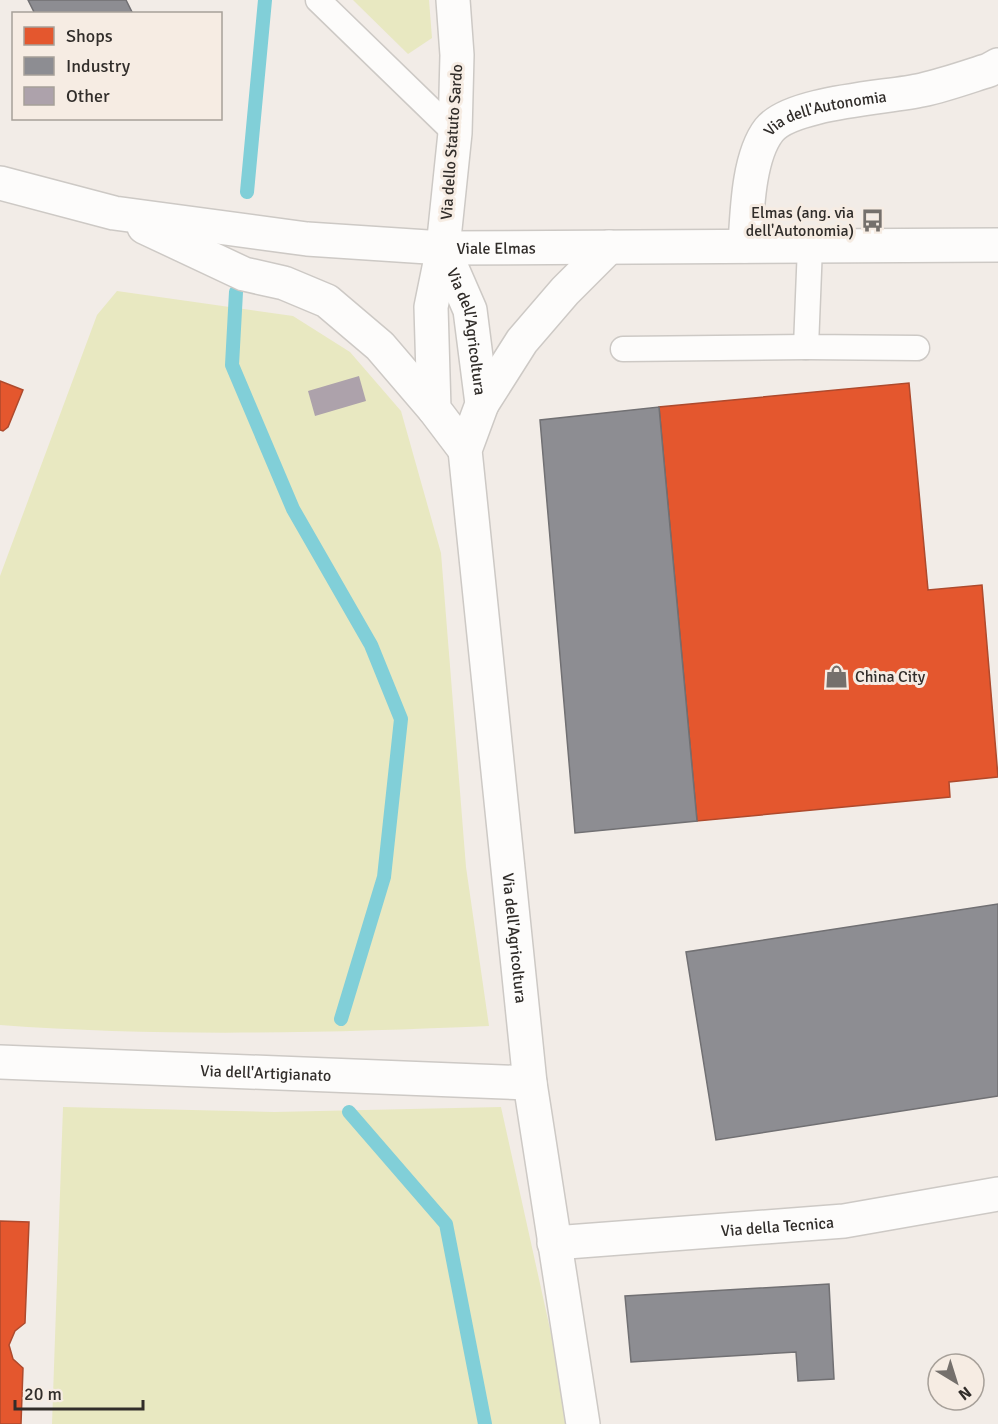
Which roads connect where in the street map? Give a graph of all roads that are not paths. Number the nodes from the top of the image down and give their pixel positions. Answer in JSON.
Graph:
{"nodes":[{"id":1,"x":318,"y":0,"type":"edge"},
{"id":2,"x":453,"y":0,"type":"edge"},
{"id":3,"x":998,"y":65,"type":"edge"},
{"id":4,"x":455,"y":133,"type":"junction"},
{"id":5,"x":0,"y":183,"type":"edge"},
{"id":6,"x":109,"y":211,"type":"junction"},
{"id":7,"x":998,"y":245,"type":"edge"},
{"id":8,"x":745,"y":246,"type":"junction"},
{"id":9,"x":810,"y":246,"type":"junction"},
{"id":10,"x":609,"y":247,"type":"junction"},
{"id":11,"x":443,"y":248,"type":"junction"},
{"id":12,"x":806,"y":347,"type":"junction"},
{"id":13,"x":917,"y":348,"type":"dead end"},
{"id":14,"x":623,"y":350,"type":"dead end"},
{"id":15,"x":483,"y":404,"type":"junction"},
{"id":16,"x":434,"y":409,"type":"junction"},
{"id":17,"x":465,"y":450,"type":"junction"},
{"id":18,"x":0,"y":1062,"type":"edge"},
{"id":19,"x":530,"y":1083,"type":"junction"},
{"id":20,"x":998,"y":1194,"type":"edge"},
{"id":21,"x":554,"y":1243,"type":"junction"},
{"id":22,"x":583,"y":1424,"type":"edge"}],
"edges":[{"from":1,"to":4,"type":"lane"},
{"from":2,"to":4,"type":"street","name":"Via dello Statuto Sardo"},
{"from":3,"to":8,"type":"street","name":"Via dell'Autonomia"},
{"from":4,"to":11,"type":"street","name":"Via dello Statuto Sardo"},
{"from":5,"to":6,"type":"street","name":"Viale Elmas"},
{"from":6,"to":11,"type":"street","name":"Viale Elmas"},
{"from":6,"to":16,"type":"street"},
{"from":7,"to":9,"type":"street","name":"Viale Elmas"},
{"from":8,"to":9,"type":"street","name":"Viale Elmas"},
{"from":8,"to":10,"type":"street","name":"Viale Elmas"},
{"from":9,"to":12,"type":"lane"},
{"from":10,"to":11,"type":"street","name":"Viale Elmas"},
{"from":10,"to":15,"type":"street"},
{"from":11,"to":15,"type":"street","name":"Via dell'Agricoltura"},
{"from":11,"to":16,"type":"street","name":"Via dell'Agricoltura"},
{"from":12,"to":13,"type":"lane"},
{"from":12,"to":14,"type":"lane"},
{"from":15,"to":17,"type":"street","name":"Via dell'Agricoltura"},
{"from":16,"to":17,"type":"street"},
{"from":17,"to":19,"type":"street","name":"Via dell'Agricoltura"},
{"from":18,"to":19,"type":"street","name":"Via dell'Artigianato"},
{"from":19,"to":21,"type":"street","name":"Via dell'Agricoltura"},
{"from":20,"to":21,"type":"street","name":"Via della Tecnica"},
{"from":21,"to":22,"type":"street","name":"Via dell'Agricoltura"}]}
